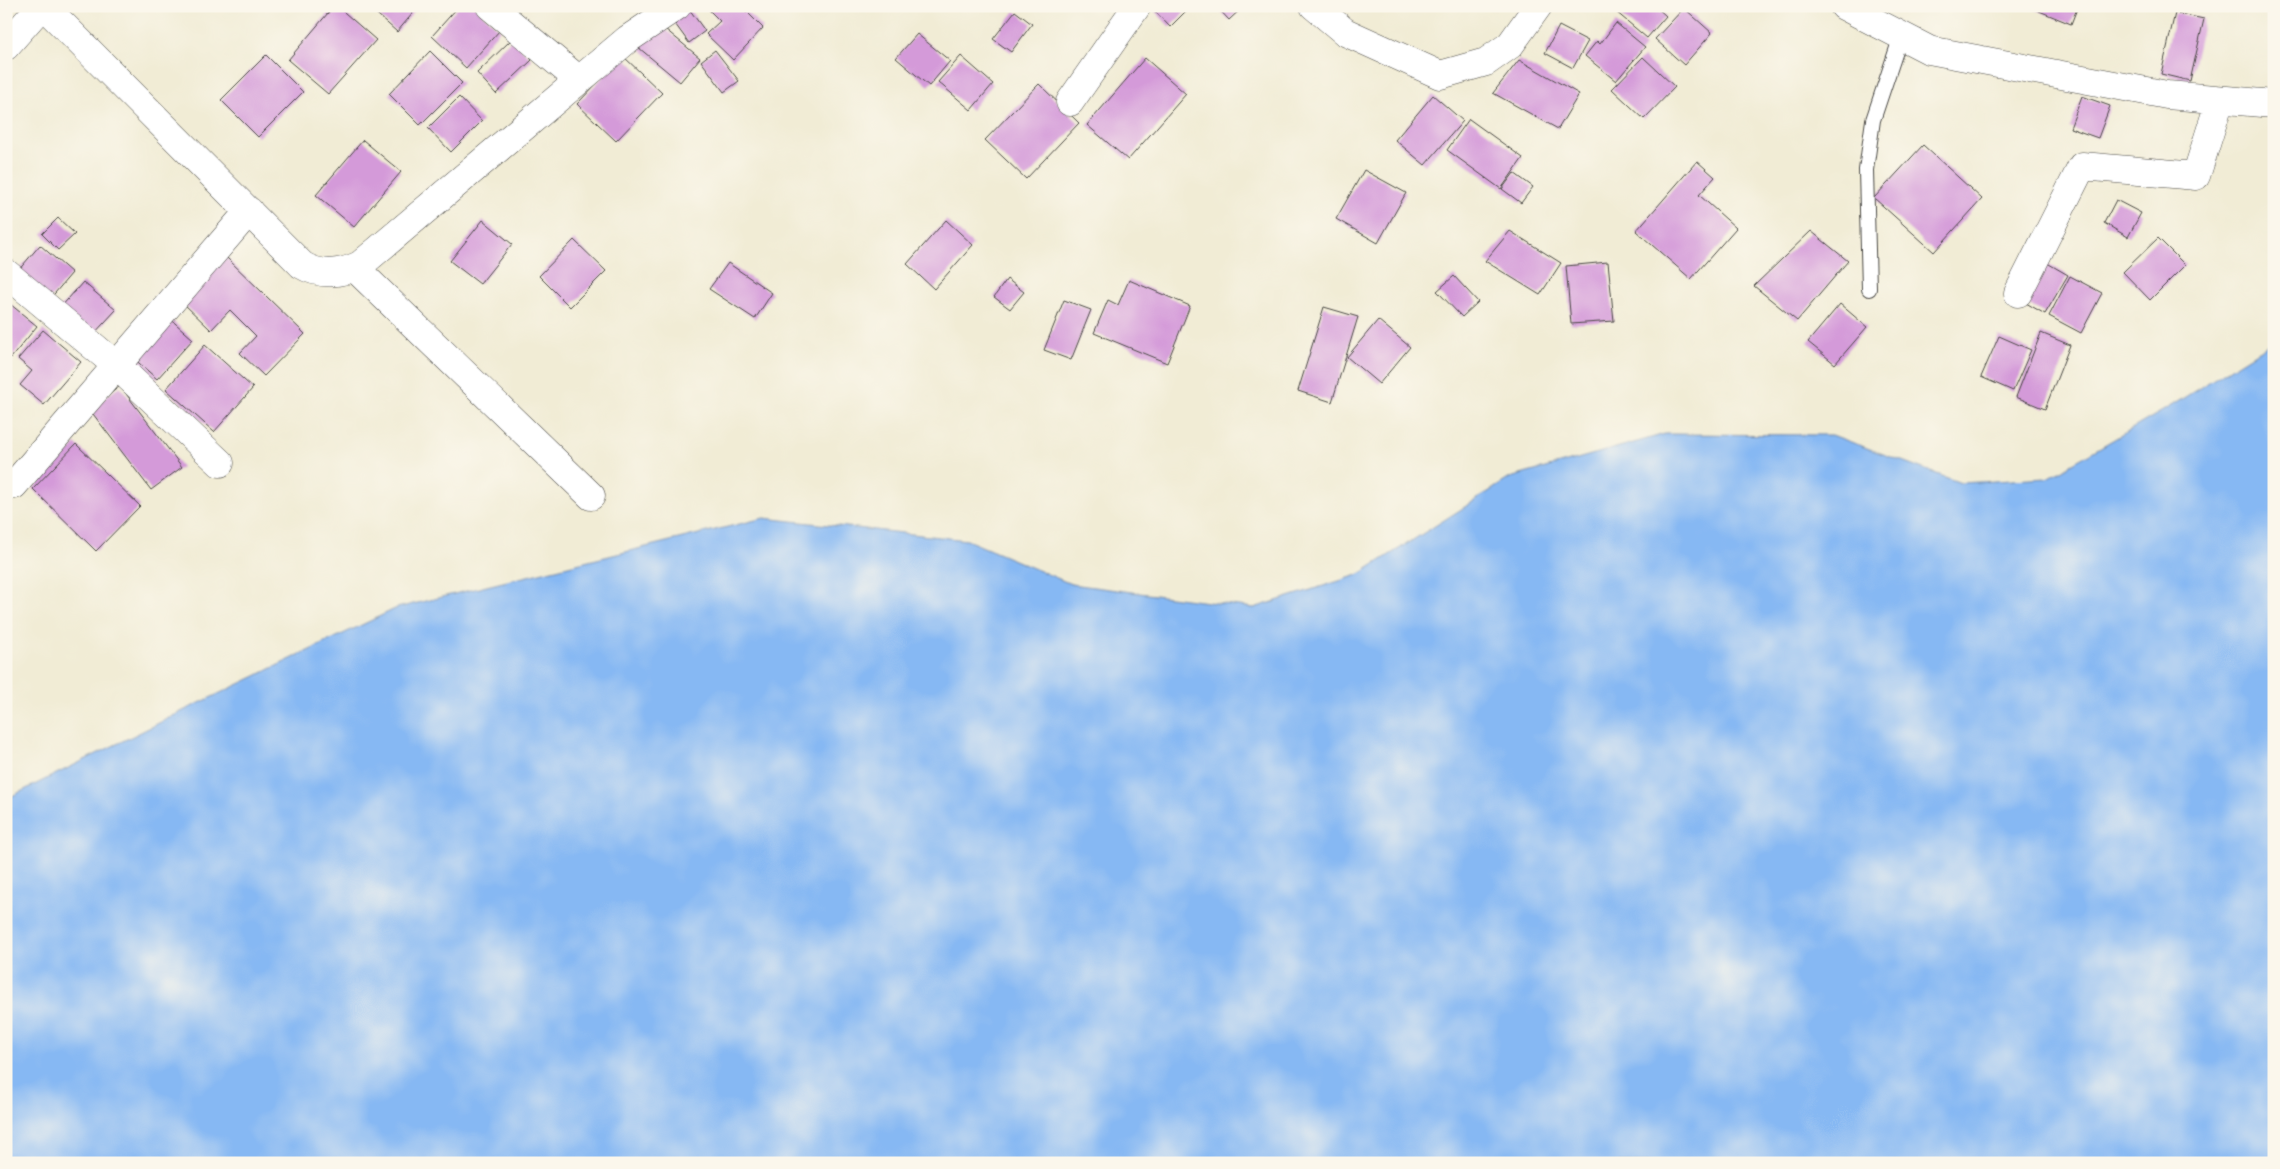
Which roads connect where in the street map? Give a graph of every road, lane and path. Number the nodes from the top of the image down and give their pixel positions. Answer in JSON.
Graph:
{"nodes":[{"id":1,"x":42,"y":6,"type":"edge"},
{"id":2,"x":490,"y":6,"type":"edge"},
{"id":3,"x":678,"y":6,"type":"edge"},
{"id":4,"x":1137,"y":6,"type":"edge"},
{"id":5,"x":1314,"y":6,"type":"edge"},
{"id":6,"x":1538,"y":6,"type":"edge"},
{"id":7,"x":1844,"y":6,"type":"edge"},
{"id":8,"x":1901,"y":36,"type":"junction"},
{"id":9,"x":6,"y":46,"type":"edge"},
{"id":10,"x":580,"y":80,"type":"junction"},
{"id":11,"x":2220,"y":100,"type":"junction"},
{"id":12,"x":1070,"y":102,"type":"dead end"},
{"id":13,"x":2274,"y":104,"type":"edge"},
{"id":14,"x":248,"y":211,"type":"junction"},
{"id":15,"x":355,"y":268,"type":"junction"},
{"id":16,"x":6,"y":273,"type":"edge"},
{"id":17,"x":1869,"y":289,"type":"dead end"},
{"id":18,"x":2018,"y":293,"type":"dead end"},
{"id":19,"x":116,"y":365,"type":"junction"},
{"id":20,"x":220,"y":463,"type":"dead end"},
{"id":21,"x":14,"y":486,"type":"dead end"},
{"id":22,"x":591,"y":496,"type":"dead end"}],
"edges":[{"from":1,"to":9,"type":"street"},
{"from":1,"to":14,"type":"street"},
{"from":2,"to":10,"type":"street"},
{"from":3,"to":10,"type":"street"},
{"from":4,"to":12,"type":"street"},
{"from":5,"to":6,"type":"street"},
{"from":7,"to":8,"type":"street"},
{"from":8,"to":11,"type":"street"},
{"from":8,"to":17,"type":"lane"},
{"from":10,"to":15,"type":"street"},
{"from":11,"to":13,"type":"street"},
{"from":11,"to":18,"type":"street"},
{"from":14,"to":15,"type":"street"},
{"from":14,"to":19,"type":"street"},
{"from":15,"to":22,"type":"street"},
{"from":16,"to":19,"type":"street"},
{"from":19,"to":20,"type":"street"},
{"from":19,"to":21,"type":"street"}]}
